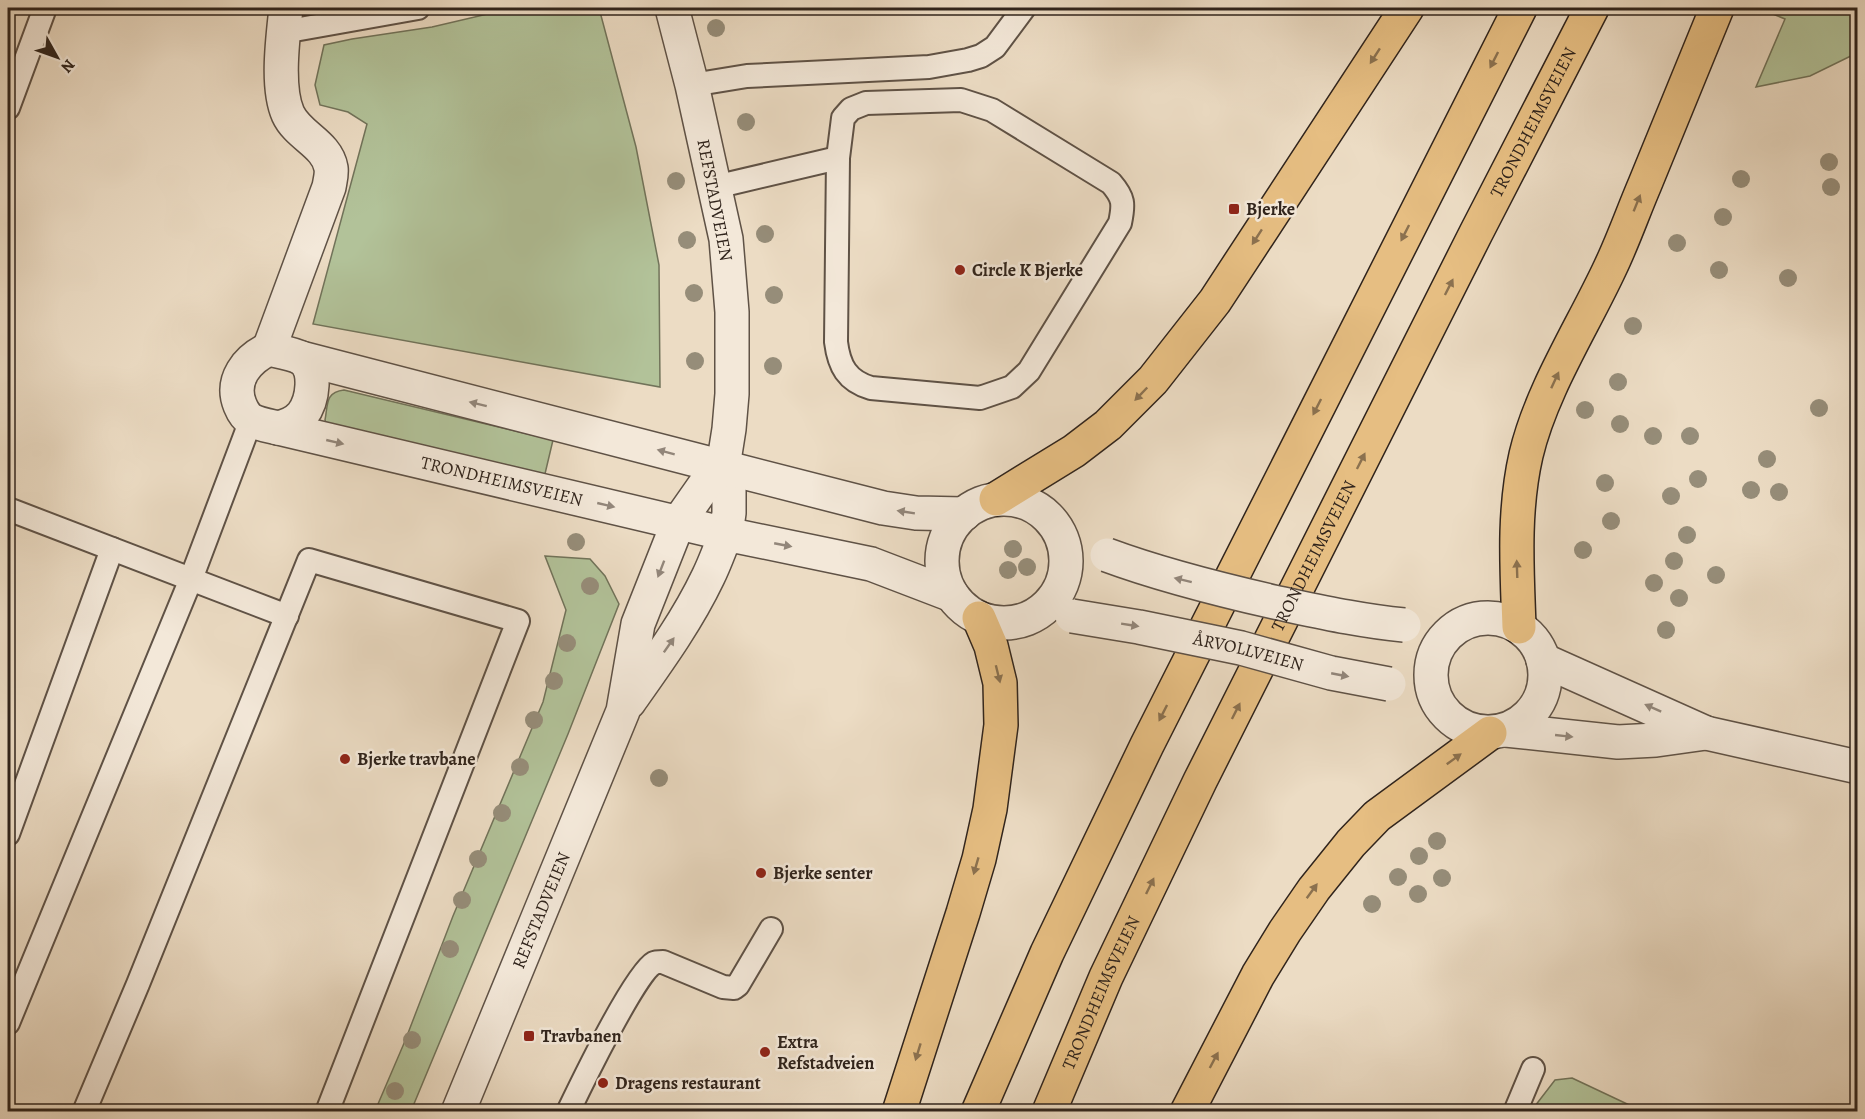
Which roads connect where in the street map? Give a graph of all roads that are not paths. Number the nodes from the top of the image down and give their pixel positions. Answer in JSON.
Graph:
{"nodes":[{"id":1,"x":45,"y":8,"type":"edge"},
{"id":2,"x":418,"y":8,"type":"edge"},
{"id":3,"x":672,"y":8,"type":"edge"},
{"id":4,"x":1024,"y":8,"type":"edge"},
{"id":5,"x":1407,"y":8,"type":"edge"},
{"id":6,"x":1520,"y":8,"type":"edge"},
{"id":7,"x":1592,"y":8,"type":"edge"},
{"id":8,"x":1717,"y":8,"type":"edge"},
{"id":9,"x":284,"y":20,"type":"edge"},
{"id":10,"x":692,"y":85,"type":"junction"},
{"id":11,"x":8,"y":108,"type":"edge"},
{"id":12,"x":838,"y":158,"type":"junction"},
{"id":13,"x":715,"y":187,"type":"junction"},
{"id":14,"x":269,"y":349,"type":"junction"},
{"id":15,"x":301,"y":358,"type":"junction"},
{"id":16,"x":264,"y":424,"type":"junction"},
{"id":17,"x":723,"y":467,"type":"junction"},
{"id":18,"x":996,"y":500,"type":"junction"},
{"id":19,"x":8,"y":509,"type":"edge"},
{"id":20,"x":964,"y":514,"type":"junction"},
{"id":21,"x":678,"y":523,"type":"junction"},
{"id":22,"x":726,"y":534,"type":"junction"},
{"id":23,"x":1061,"y":534,"type":"junction"},
{"id":24,"x":112,"y":549,"type":"junction"},
{"id":25,"x":191,"y":579,"type":"junction"},
{"id":26,"x":952,"y":595,"type":"junction"},
{"id":27,"x":1057,"y":614,"type":"junction"},
{"id":28,"x":287,"y":616,"type":"junction"},
{"id":29,"x":979,"y":618,"type":"junction"},
{"id":30,"x":1460,"y":626,"type":"junction"},
{"id":31,"x":1519,"y":627,"type":"junction"},
{"id":32,"x":1543,"y":660,"type":"junction"},
{"id":33,"x":623,"y":711,"type":"junction"},
{"id":34,"x":1447,"y":716,"type":"junction"},
{"id":35,"x":1498,"y":731,"type":"junction"},
{"id":36,"x":1706,"y":733,"type":"junction"},
{"id":37,"x":1857,"y":767,"type":"edge"},
{"id":38,"x":8,"y":834,"type":"edge"},
{"id":39,"x":771,"y":929,"type":"dead end"},
{"id":40,"x":8,"y":1023,"type":"edge"},
{"id":41,"x":1533,"y":1069,"type":"dead end"},
{"id":42,"x":84,"y":1112,"type":"edge"},
{"id":43,"x":327,"y":1112,"type":"edge"},
{"id":44,"x":459,"y":1112,"type":"edge"},
{"id":45,"x":568,"y":1112,"type":"edge"},
{"id":46,"x":899,"y":1112,"type":"edge"},
{"id":47,"x":978,"y":1112,"type":"edge"},
{"id":48,"x":1049,"y":1112,"type":"edge"},
{"id":49,"x":1187,"y":1112,"type":"edge"},
{"id":50,"x":1515,"y":1112,"type":"edge"}],
"edges":[{"from":1,"to":11,"type":"lane"},
{"from":2,"to":9,"type":"lane"},
{"from":3,"to":10,"type":"street","name":"REFSTADVEIEN"},
{"from":4,"to":10,"type":"lane"},
{"from":5,"to":18,"type":"highway","one_way":true},
{"from":6,"to":47,"type":"highway","one_way":true},
{"from":48,"to":7,"type":"highway","name":"TRONDHEIMSVEIEN","one_way":true},
{"from":31,"to":8,"type":"highway","one_way":true},
{"from":9,"to":14,"type":"street"},
{"from":10,"to":13,"type":"street","name":"REFSTADVEIEN"},
{"from":12,"to":12,"type":"lane"},
{"from":12,"to":13,"type":"lane"},
{"from":13,"to":17,"type":"street","name":"REFSTADVEIEN"},
{"from":14,"to":15,"type":"street"},
{"from":14,"to":16,"type":"street"},
{"from":15,"to":16,"type":"street"},
{"from":17,"to":15,"type":"street","one_way":true},
{"from":16,"to":21,"type":"street","name":"TRONDHEIMSVEIEN","one_way":true},
{"from":16,"to":25,"type":"lane"},
{"from":20,"to":17,"type":"street","one_way":true},
{"from":17,"to":21,"type":"street","name":"REFSTADVEIEN"},
{"from":17,"to":22,"type":"street","name":"REFSTADVEIEN"},
{"from":18,"to":20,"type":"street"},
{"from":18,"to":23,"type":"street"},
{"from":19,"to":24,"type":"lane"},
{"from":20,"to":26,"type":"street"},
{"from":21,"to":22,"type":"street","name":"TRONDHEIMSVEIEN"},
{"from":21,"to":33,"type":"street","name":"REFSTADVEIEN","one_way":true},
{"from":22,"to":26,"type":"street","one_way":true},
{"from":33,"to":22,"type":"street","name":"REFSTADVEIEN","one_way":true},
{"from":23,"to":27,"type":"street"},
{"from":30,"to":23,"type":"street","one_way":true,"bridge":true},
{"from":24,"to":25,"type":"lane"},
{"from":24,"to":38,"type":"lane"},
{"from":25,"to":28,"type":"lane"},
{"from":25,"to":40,"type":"lane"},
{"from":26,"to":29,"type":"street"},
{"from":27,"to":29,"type":"street"},
{"from":27,"to":34,"type":"street","name":"ÅRVOLLVEIEN","one_way":true,"bridge":true},
{"from":28,"to":42,"type":"lane"},
{"from":28,"to":43,"type":"lane"},
{"from":29,"to":46,"type":"highway","one_way":true},
{"from":30,"to":31,"type":"street"},
{"from":30,"to":34,"type":"street"},
{"from":31,"to":32,"type":"street"},
{"from":32,"to":35,"type":"street"},
{"from":36,"to":32,"type":"street","one_way":true},
{"from":33,"to":44,"type":"street","name":"REFSTADVEIEN"},
{"from":34,"to":35,"type":"street"},
{"from":35,"to":36,"type":"street","one_way":true},
{"from":49,"to":35,"type":"highway","one_way":true},
{"from":36,"to":37,"type":"street"},
{"from":39,"to":45,"type":"lane"},
{"from":41,"to":50,"type":"lane"}]}
